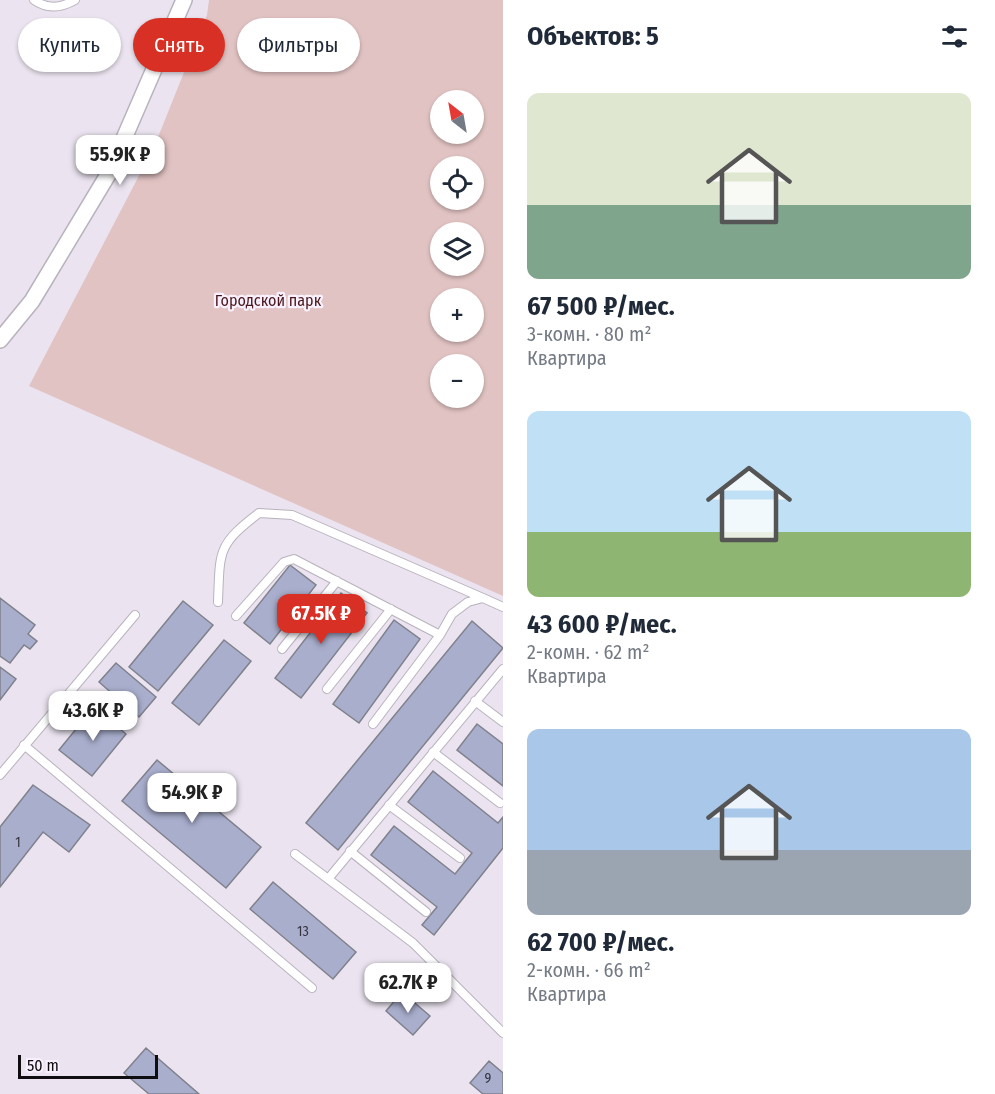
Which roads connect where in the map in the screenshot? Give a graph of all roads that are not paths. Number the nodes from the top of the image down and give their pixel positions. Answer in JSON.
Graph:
{"nodes":[{"id":1,"x":34,"y":0,"type":"edge"},
{"id":2,"x":75,"y":0,"type":"edge"},
{"id":3,"x":184,"y":0,"type":"edge"},
{"id":4,"x":0,"y":340,"type":"edge"},
{"id":5,"x":337,"y":581,"type":"junction"},
{"id":6,"x":483,"y":598,"type":"junction"},
{"id":7,"x":218,"y":602,"type":"dead end"},
{"id":8,"x":503,"y":607,"type":"edge"},
{"id":9,"x":391,"y":609,"type":"junction"},
{"id":10,"x":135,"y":615,"type":"dead end"},
{"id":11,"x":236,"y":616,"type":"dead end"},
{"id":12,"x":440,"y":635,"type":"junction"},
{"id":13,"x":282,"y":649,"type":"dead end"},
{"id":14,"x":503,"y":669,"type":"edge"},
{"id":15,"x":327,"y":689,"type":"dead end"},
{"id":16,"x":475,"y":701,"type":"junction"},
{"id":17,"x":503,"y":722,"type":"edge"},
{"id":18,"x":373,"y":724,"type":"dead end"},
{"id":19,"x":24,"y":745,"type":"junction"},
{"id":20,"x":433,"y":752,"type":"junction"},
{"id":21,"x":0,"y":775,"type":"edge"},
{"id":22,"x":500,"y":803,"type":"dead end"},
{"id":23,"x":389,"y":804,"type":"junction"},
{"id":24,"x":350,"y":851,"type":"junction"},
{"id":25,"x":295,"y":854,"type":"dead end"},
{"id":26,"x":460,"y":858,"type":"dead end"},
{"id":27,"x":328,"y":879,"type":"junction"},
{"id":28,"x":426,"y":912,"type":"dead end"},
{"id":29,"x":312,"y":988,"type":"dead end"},
{"id":30,"x":503,"y":1033,"type":"edge"}],
"edges":[{"from":1,"to":2,"type":"lane"},
{"from":3,"to":4,"type":"street"},
{"from":5,"to":9,"type":"lane"},
{"from":5,"to":11,"type":"lane"},
{"from":5,"to":13,"type":"lane"},
{"from":6,"to":7,"type":"lane"},
{"from":6,"to":8,"type":"lane"},
{"from":6,"to":12,"type":"lane"},
{"from":9,"to":12,"type":"lane"},
{"from":9,"to":15,"type":"lane"},
{"from":10,"to":19,"type":"lane"},
{"from":12,"to":18,"type":"lane"},
{"from":14,"to":16,"type":"lane"},
{"from":16,"to":17,"type":"lane"},
{"from":16,"to":20,"type":"lane"},
{"from":19,"to":21,"type":"lane"},
{"from":19,"to":29,"type":"lane"},
{"from":20,"to":22,"type":"lane"},
{"from":20,"to":23,"type":"lane"},
{"from":23,"to":24,"type":"lane"},
{"from":23,"to":26,"type":"lane"},
{"from":24,"to":27,"type":"lane"},
{"from":24,"to":28,"type":"lane"},
{"from":25,"to":27,"type":"lane"},
{"from":27,"to":30,"type":"lane"}]}
